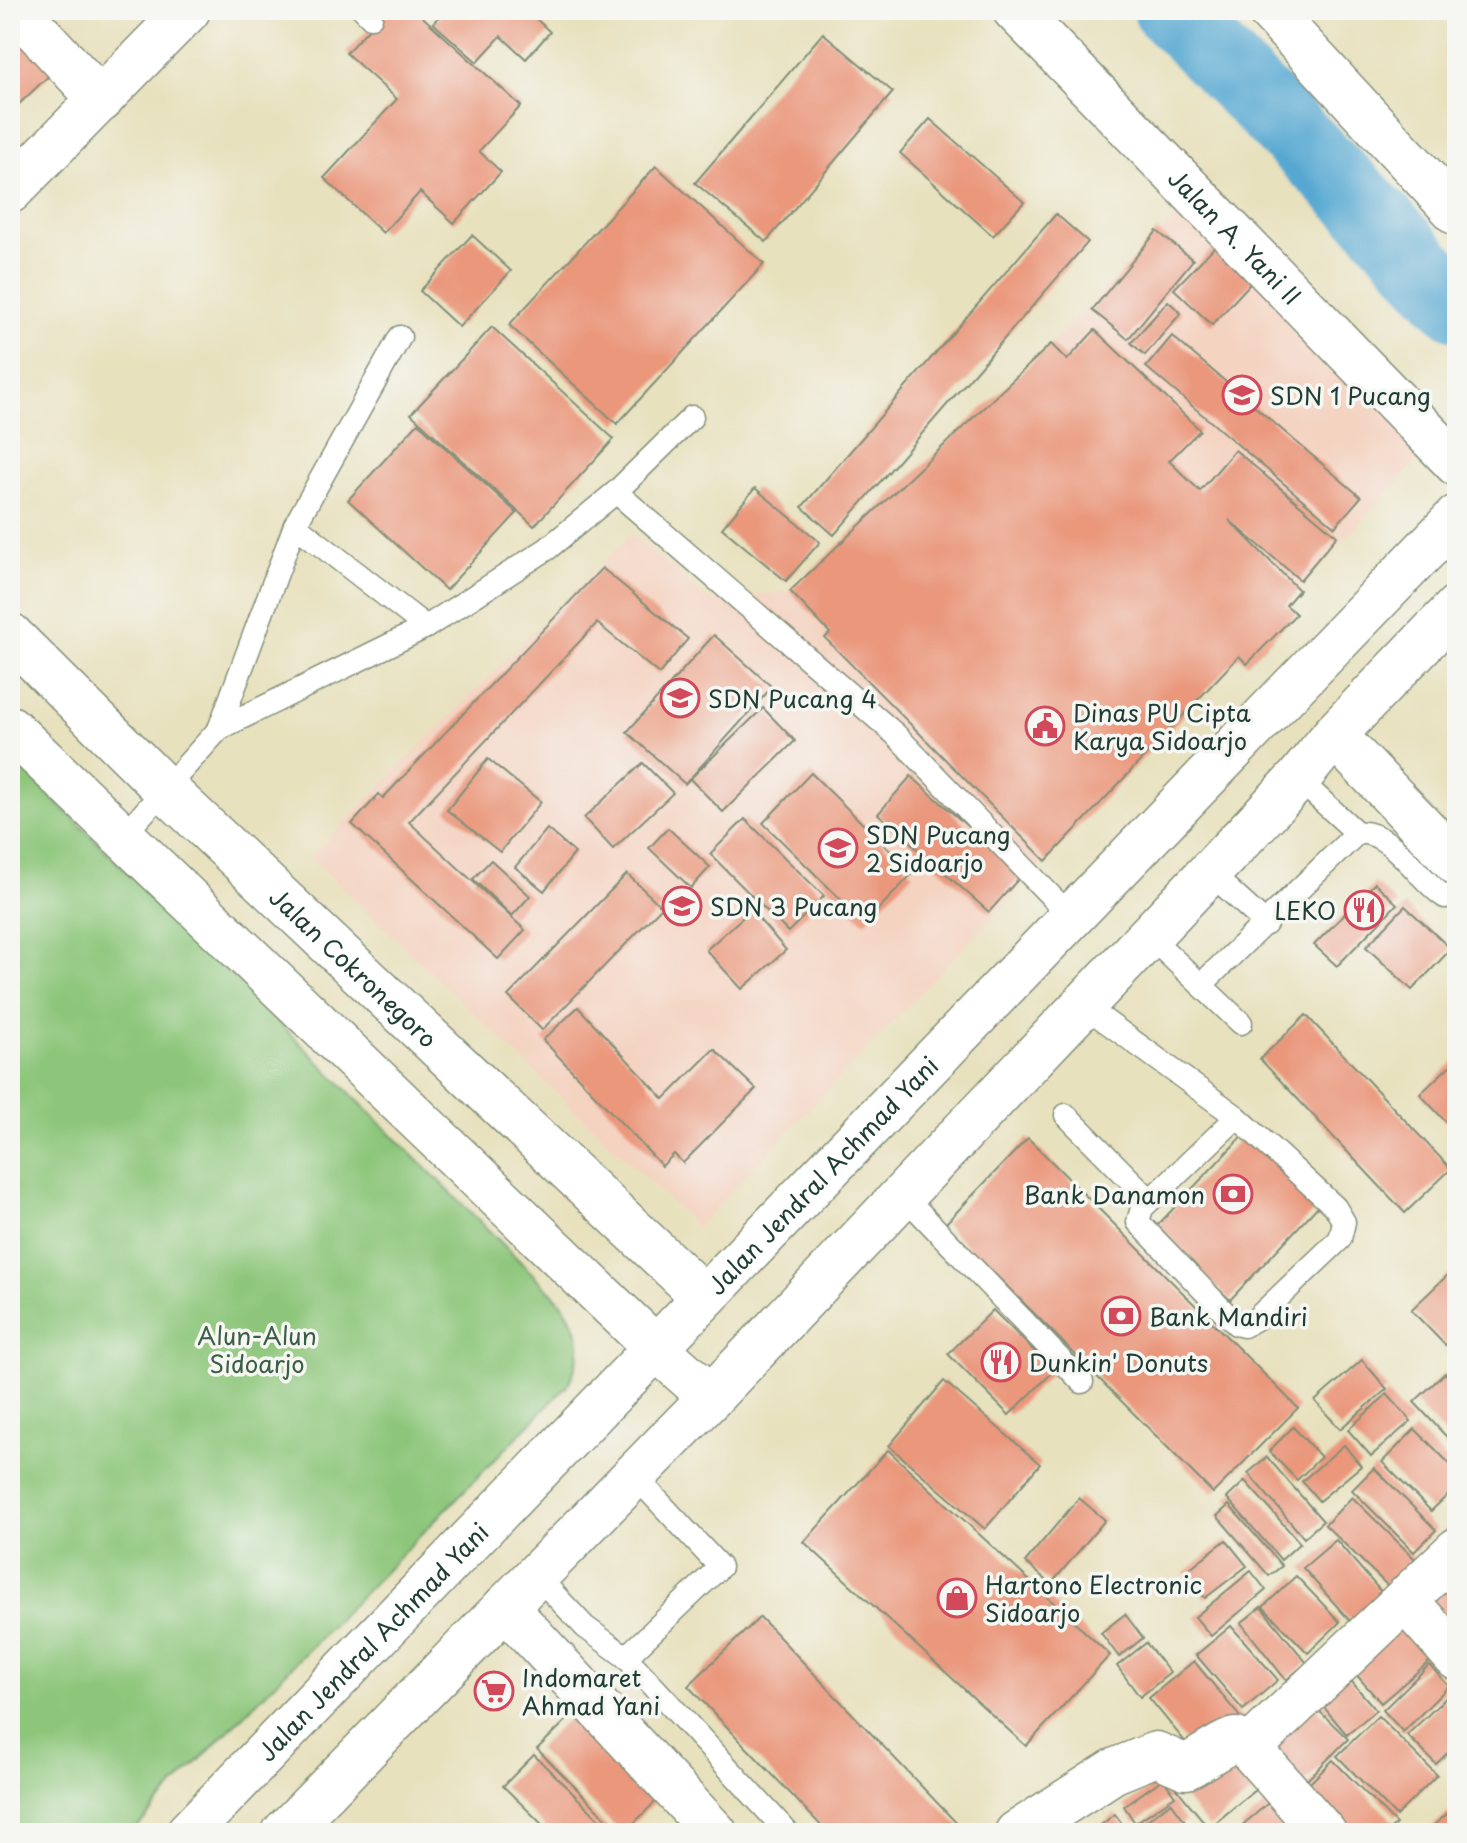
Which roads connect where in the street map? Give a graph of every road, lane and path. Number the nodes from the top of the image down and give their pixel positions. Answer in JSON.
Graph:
{"nodes":[{"id":1,"x":17,"y":10,"type":"edge"},
{"id":2,"x":188,"y":10,"type":"edge"},
{"id":3,"x":1015,"y":10,"type":"edge"},
{"id":4,"x":1269,"y":10,"type":"edge"},
{"id":5,"x":101,"y":100,"type":"junction"},
{"id":6,"x":10,"y":191,"type":"edge"},
{"id":7,"x":1457,"y":213,"type":"edge"},
{"id":8,"x":400,"y":337,"type":"dead end"},
{"id":9,"x":692,"y":417,"type":"dead end"},
{"id":10,"x":1457,"y":464,"type":"edge"},
{"id":11,"x":616,"y":492,"type":"junction"},
{"id":12,"x":1457,"y":517,"type":"edge"},
{"id":13,"x":295,"y":525,"type":"junction"},
{"id":14,"x":1457,"y":607,"type":"edge"},
{"id":15,"x":426,"y":627,"type":"junction"},
{"id":16,"x":10,"y":635,"type":"edge"},
{"id":17,"x":10,"y":728,"type":"edge"},
{"id":18,"x":219,"y":729,"type":"junction"},
{"id":19,"x":1334,"y":735,"type":"junction"},
{"id":20,"x":1298,"y":779,"type":"junction"},
{"id":21,"x":166,"y":790,"type":"junction"},
{"id":22,"x":1357,"y":833,"type":"junction"},
{"id":23,"x":123,"y":836,"type":"junction"},
{"id":24,"x":1410,"y":839,"type":"junction"},
{"id":25,"x":1457,"y":863,"type":"edge"},
{"id":26,"x":1208,"y":871,"type":"junction"},
{"id":27,"x":1457,"y":894,"type":"edge"},
{"id":28,"x":1072,"y":918,"type":"junction"},
{"id":29,"x":1266,"y":924,"type":"junction"},
{"id":30,"x":1148,"y":935,"type":"junction"},
{"id":31,"x":1201,"y":985,"type":"junction"},
{"id":32,"x":1082,"y":1004,"type":"junction"},
{"id":33,"x":1241,"y":1023,"type":"dead end"},
{"id":34,"x":1066,"y":1115,"type":"dead end"},
{"id":35,"x":1237,"y":1117,"type":"junction"},
{"id":36,"x":903,"y":1195,"type":"junction"},
{"id":37,"x":1150,"y":1200,"type":"junction"},
{"id":38,"x":703,"y":1296,"type":"junction"},
{"id":39,"x":656,"y":1348,"type":"junction"},
{"id":40,"x":1082,"y":1382,"type":"dead end"},
{"id":41,"x":711,"y":1397,"type":"junction"},
{"id":42,"x":634,"y":1475,"type":"junction"},
{"id":43,"x":1457,"y":1550,"type":"edge"},
{"id":44,"x":536,"y":1575,"type":"junction"},
{"id":45,"x":1406,"y":1601,"type":"junction"},
{"id":46,"x":505,"y":1607,"type":"junction"},
{"id":47,"x":626,"y":1657,"type":"junction"},
{"id":48,"x":1457,"y":1658,"type":"edge"},
{"id":49,"x":1249,"y":1748,"type":"junction"},
{"id":50,"x":300,"y":1828,"type":"edge"},
{"id":51,"x":188,"y":1833,"type":"edge"},
{"id":52,"x":715,"y":1833,"type":"edge"},
{"id":53,"x":788,"y":1833,"type":"edge"},
{"id":54,"x":1017,"y":1833,"type":"edge"},
{"id":55,"x":1324,"y":1833,"type":"edge"}],
"edges":[{"from":1,"to":5,"type":"main road"},
{"from":2,"to":5,"type":"main road"},
{"from":3,"to":10,"type":"main road","name":"Jalan A. Yani II"},
{"from":4,"to":7,"type":"main road"},
{"from":5,"to":6,"type":"main road"},
{"from":8,"to":13,"type":"lane"},
{"from":9,"to":11,"type":"lane"},
{"from":11,"to":15,"type":"lane"},
{"from":11,"to":28,"type":"lane"},
{"from":12,"to":28,"type":"main road","name":"Jalan Jendral Achmad Yani"},
{"from":13,"to":15,"type":"lane"},
{"from":13,"to":18,"type":"lane"},
{"from":14,"to":19,"type":"main road"},
{"from":15,"to":18,"type":"lane"},
{"from":16,"to":21,"type":"main road","name":"Jalan Cokronegoro"},
{"from":17,"to":23,"type":"main road"},
{"from":18,"to":21,"type":"lane"},
{"from":19,"to":20,"type":"main road"},
{"from":19,"to":24,"type":"main road"},
{"from":20,"to":22,"type":"lane"},
{"from":20,"to":26,"type":"main road"},
{"from":21,"to":23,"type":"lane"},
{"from":21,"to":38,"type":"main road","name":"Jalan Cokronegoro"},
{"from":22,"to":24,"type":"lane"},
{"from":22,"to":29,"type":"lane"},
{"from":23,"to":39,"type":"main road"},
{"from":24,"to":25,"type":"main road"},
{"from":24,"to":27,"type":"lane"},
{"from":26,"to":29,"type":"lane"},
{"from":26,"to":30,"type":"main road"},
{"from":28,"to":38,"type":"main road","name":"Jalan Jendral Achmad Yani"},
{"from":29,"to":31,"type":"lane"},
{"from":30,"to":31,"type":"lane"},
{"from":30,"to":32,"type":"main road"},
{"from":31,"to":33,"type":"lane"},
{"from":32,"to":35,"type":"lane"},
{"from":32,"to":36,"type":"main road"},
{"from":34,"to":37,"type":"lane"},
{"from":35,"to":37,"type":"lane"},
{"from":35,"to":37,"type":"lane"},
{"from":36,"to":40,"type":"lane"},
{"from":36,"to":41,"type":"main road"},
{"from":38,"to":39,"type":"main road","name":"Jalan Jendral Achmad Yani"},
{"from":39,"to":41,"type":"main road"},
{"from":39,"to":51,"type":"main road","name":"Jalan Jendral Achmad Yani"},
{"from":41,"to":42,"type":"main road"},
{"from":42,"to":44,"type":"main road"},
{"from":42,"to":47,"type":"lane"},
{"from":43,"to":45,"type":"main road"},
{"from":44,"to":46,"type":"main road"},
{"from":44,"to":47,"type":"lane"},
{"from":45,"to":48,"type":"main road"},
{"from":45,"to":49,"type":"main road"},
{"from":46,"to":50,"type":"main road"},
{"from":46,"to":52,"type":"main road"},
{"from":47,"to":53,"type":"lane"},
{"from":49,"to":54,"type":"main road"},
{"from":49,"to":55,"type":"main road"}]}
